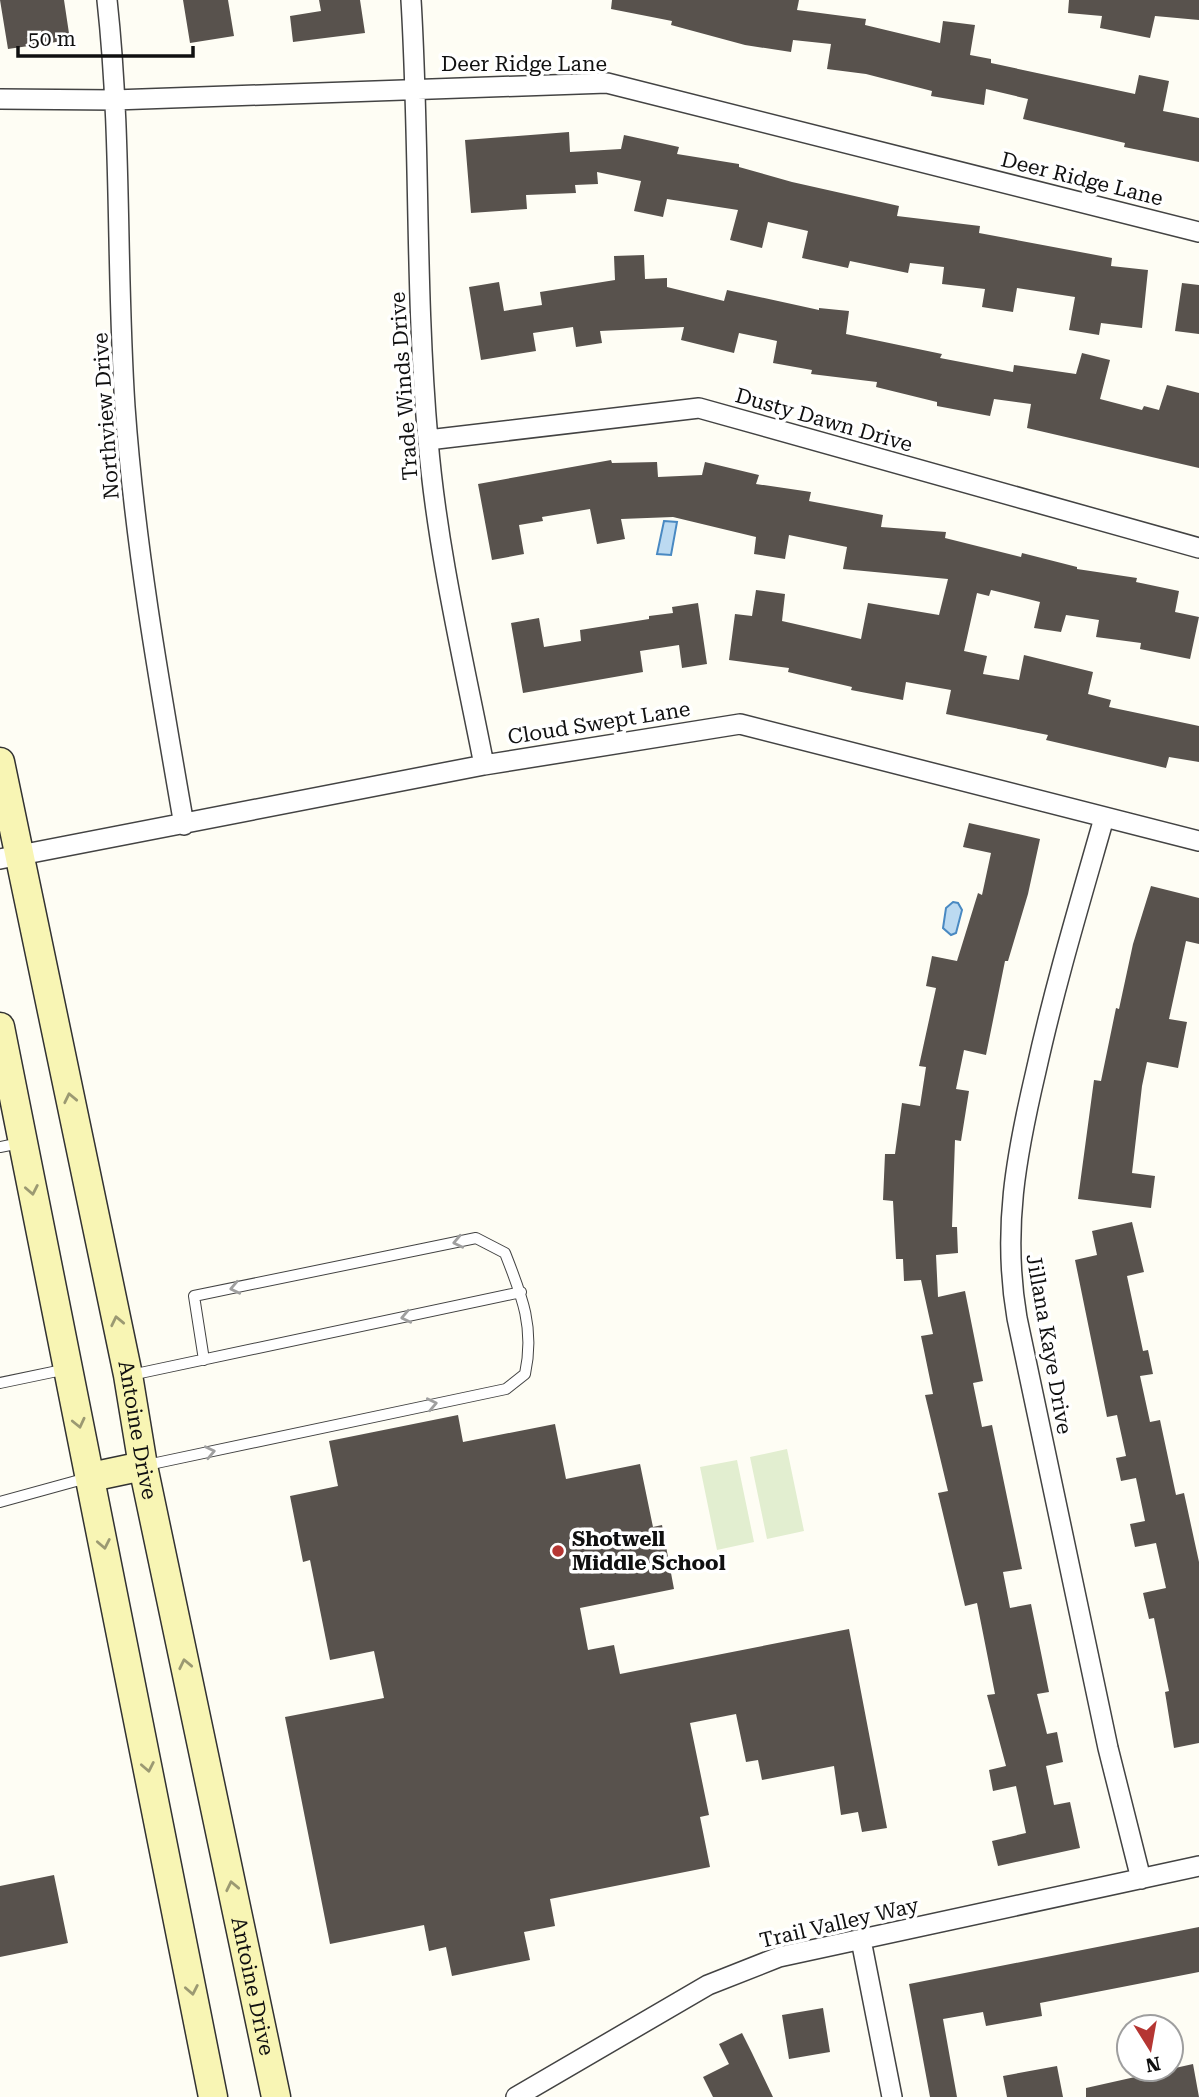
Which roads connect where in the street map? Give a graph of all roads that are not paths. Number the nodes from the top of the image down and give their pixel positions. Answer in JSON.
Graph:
{"nodes":[{"id":1,"x":107,"y":0,"type":"edge"},
{"id":2,"x":411,"y":0,"type":"edge"},
{"id":3,"x":416,"y":88,"type":"junction"},
{"id":4,"x":0,"y":99,"type":"edge"},
{"id":5,"x":114,"y":100,"type":"junction"},
{"id":6,"x":1199,"y":232,"type":"edge"},
{"id":7,"x":428,"y":440,"type":"junction"},
{"id":8,"x":1199,"y":548,"type":"edge"},
{"id":9,"x":0,"y":762,"type":"edge"},
{"id":10,"x":484,"y":765,"type":"junction"},
{"id":11,"x":1104,"y":818,"type":"junction"},
{"id":12,"x":184,"y":825,"type":"junction"},
{"id":13,"x":1199,"y":841,"type":"edge"},
{"id":14,"x":10,"y":857,"type":"edge"},
{"id":15,"x":0,"y":1027,"type":"edge"},
{"id":16,"x":11,"y":1145,"type":"edge"},
{"id":17,"x":521,"y":1292,"type":"junction"},
{"id":18,"x":204,"y":1360,"type":"junction"},
{"id":19,"x":67,"y":1369,"type":"junction"},
{"id":20,"x":128,"y":1375,"type":"junction"},
{"id":21,"x":0,"y":1383,"type":"edge"},
{"id":22,"x":143,"y":1466,"type":"junction"},
{"id":23,"x":91,"y":1477,"type":"junction"},
{"id":24,"x":0,"y":1502,"type":"edge"},
{"id":25,"x":1199,"y":1866,"type":"edge"},
{"id":26,"x":1141,"y":1879,"type":"junction"},
{"id":27,"x":861,"y":1940,"type":"junction"},
{"id":28,"x":213,"y":2097,"type":"edge"},
{"id":29,"x":276,"y":2097,"type":"edge"},
{"id":30,"x":516,"y":2097,"type":"edge"},
{"id":31,"x":892,"y":2097,"type":"edge"}],
"edges":[{"from":1,"to":5,"type":"street","name":"Northview Drive"},
{"from":2,"to":3,"type":"street","name":"Trade Winds Drive"},
{"from":3,"to":5,"type":"street","name":"Deer Ridge Lane"},
{"from":3,"to":6,"type":"street","name":"Deer Ridge Lane"},
{"from":3,"to":7,"type":"street","name":"Trade Winds Drive"},
{"from":4,"to":5,"type":"street","name":"Deer Ridge Lane"},
{"from":5,"to":12,"type":"street","name":"Northview Drive"},
{"from":7,"to":8,"type":"street","name":"Dusty Dawn Drive"},
{"from":7,"to":10,"type":"street","name":"Trade Winds Drive"},
{"from":9,"to":14,"type":"main road","name":"Antoine Drive"},
{"from":10,"to":11,"type":"street","name":"Cloud Swept Lane"},
{"from":10,"to":12,"type":"street","name":"Cloud Swept Lane"},
{"from":11,"to":13,"type":"street","name":"Cloud Swept Lane"},
{"from":11,"to":26,"type":"street","name":"Jillana Kaye Drive"},
{"from":12,"to":14,"type":"street","name":"Cloud Swept Lane"},
{"from":20,"to":14,"type":"main road","name":"Antoine Drive","one_way":true},
{"from":15,"to":16,"type":"main road"},
{"from":16,"to":19,"type":"main road","one_way":true},
{"from":17,"to":18,"type":"lane","one_way":true},
{"from":17,"to":18,"type":"lane","one_way":true},
{"from":22,"to":17,"type":"lane","one_way":true},
{"from":18,"to":20,"type":"lane"},
{"from":19,"to":21,"type":"lane"},
{"from":19,"to":23,"type":"main road","one_way":true},
{"from":20,"to":22,"type":"main road","name":"Antoine Drive"},
{"from":22,"to":23,"type":"main road"},
{"from":29,"to":22,"type":"main road","name":"Antoine Drive","one_way":true},
{"from":23,"to":24,"type":"lane"},
{"from":23,"to":28,"type":"main road","one_way":true},
{"from":25,"to":26,"type":"street","name":"Trail Valley Way"},
{"from":26,"to":27,"type":"street","name":"Trail Valley Way"},
{"from":27,"to":30,"type":"street","name":"Trail Valley Way"},
{"from":27,"to":31,"type":"street"}]}
